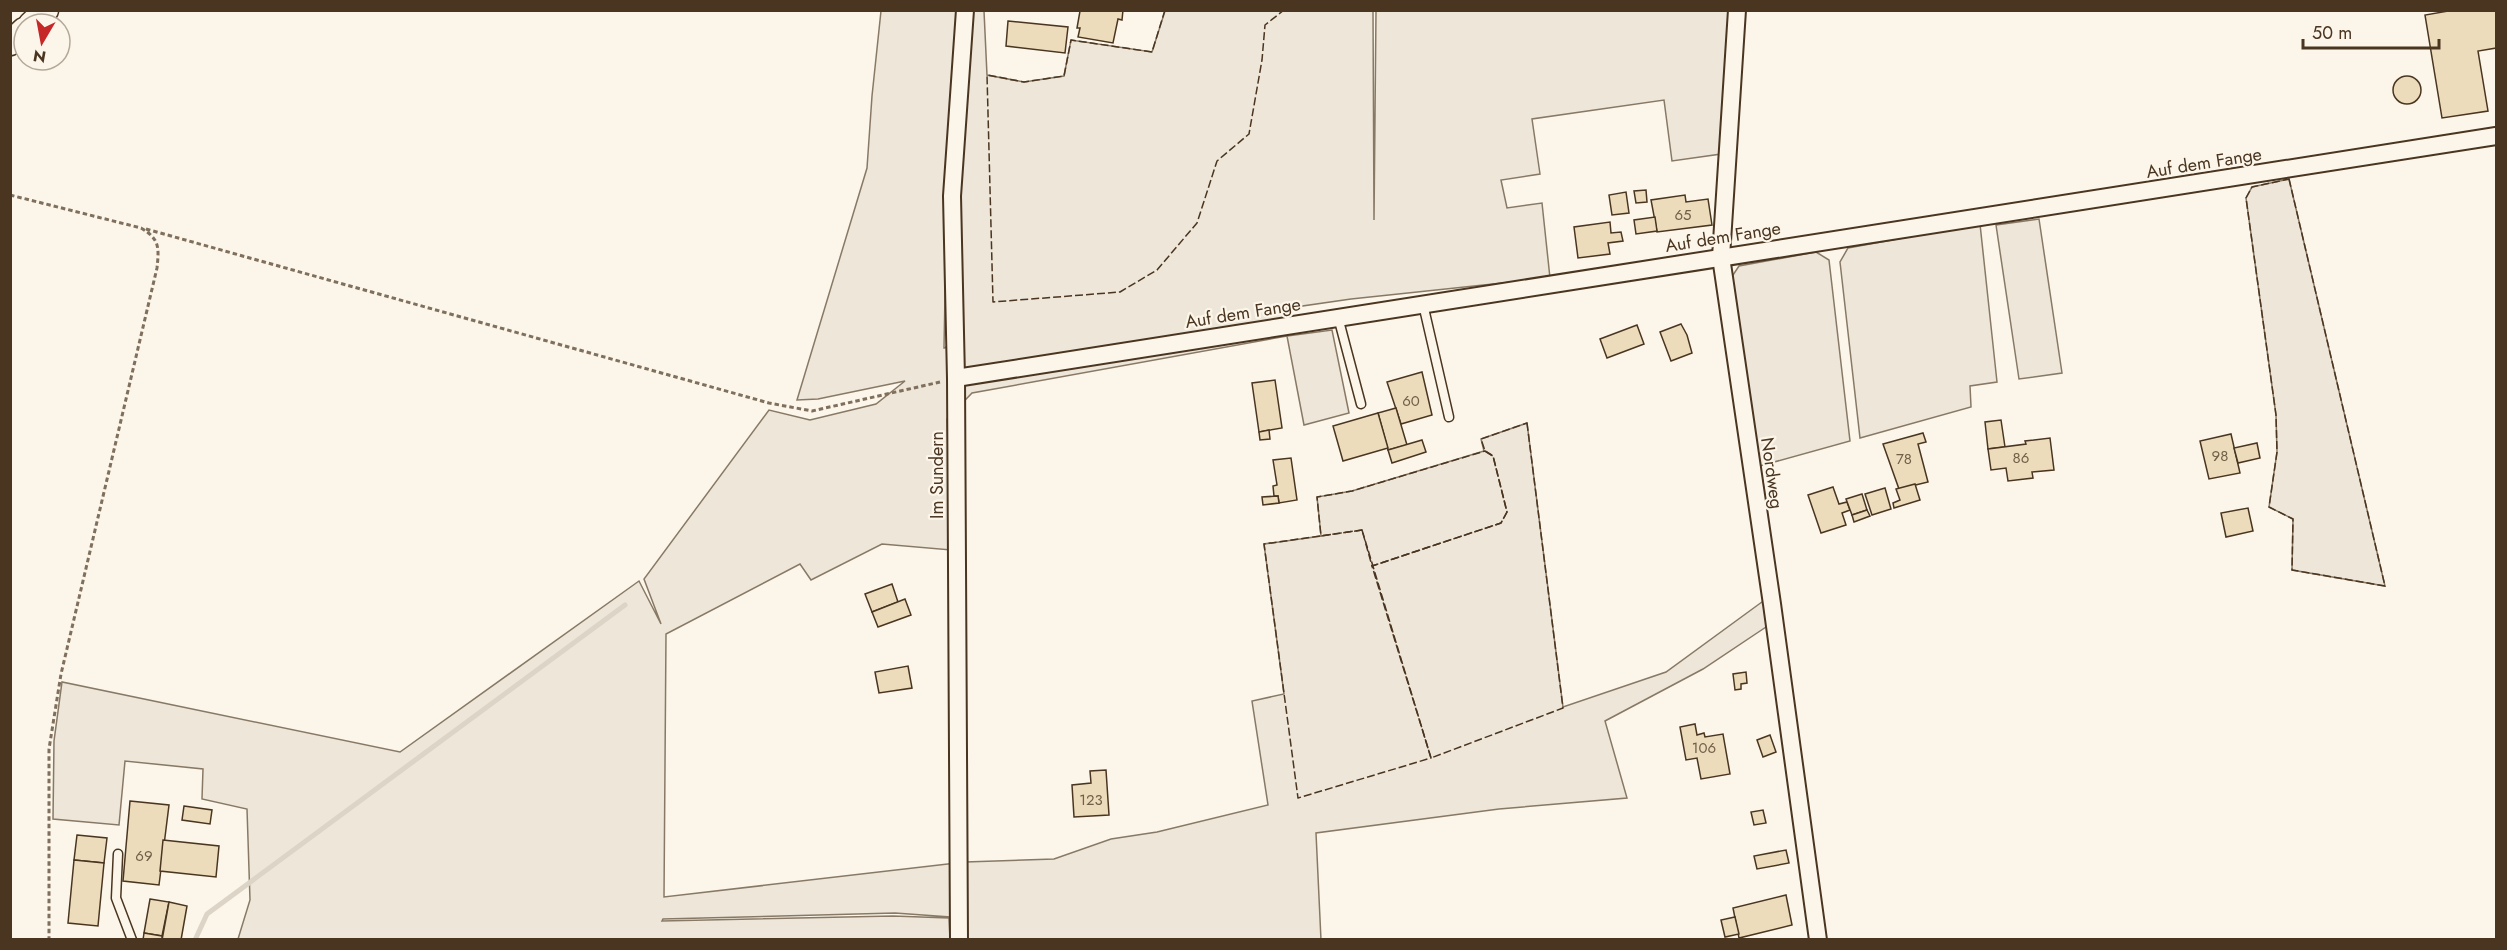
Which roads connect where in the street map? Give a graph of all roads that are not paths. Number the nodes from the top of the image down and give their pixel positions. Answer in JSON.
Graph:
{"nodes":[{"id":1,"x":965,"y":10,"type":"edge"},
{"id":2,"x":1737,"y":10,"type":"edge"},
{"id":3,"x":2496,"y":136,"type":"edge"},
{"id":4,"x":1721,"y":257,"type":"junction"},
{"id":5,"x":1423,"y":304,"type":"junction"},
{"id":6,"x":1338,"y":317,"type":"junction"},
{"id":7,"x":956,"y":378,"type":"junction"},
{"id":8,"x":1361,"y":404,"type":"dead end"},
{"id":9,"x":1449,"y":417,"type":"dead end"},
{"id":10,"x":118,"y":854,"type":"dead end"},
{"id":11,"x":132,"y":939,"type":"edge"},
{"id":12,"x":959,"y":939,"type":"edge"},
{"id":13,"x":1818,"y":939,"type":"edge"}],
"edges":[{"from":1,"to":7,"type":"street","name":"Im Sundern"},
{"from":2,"to":4,"type":"street","name":"Nordweg"},
{"from":3,"to":4,"type":"street","name":"Auf dem Fange"},
{"from":4,"to":5,"type":"street","name":"Auf dem Fange"},
{"from":4,"to":13,"type":"street","name":"Nordweg"},
{"from":5,"to":6,"type":"street","name":"Auf dem Fange"},
{"from":5,"to":9,"type":"lane"},
{"from":6,"to":7,"type":"street","name":"Auf dem Fange"},
{"from":6,"to":8,"type":"lane"},
{"from":7,"to":12,"type":"street","name":"Im Sundern"},
{"from":10,"to":11,"type":"lane"}]}
